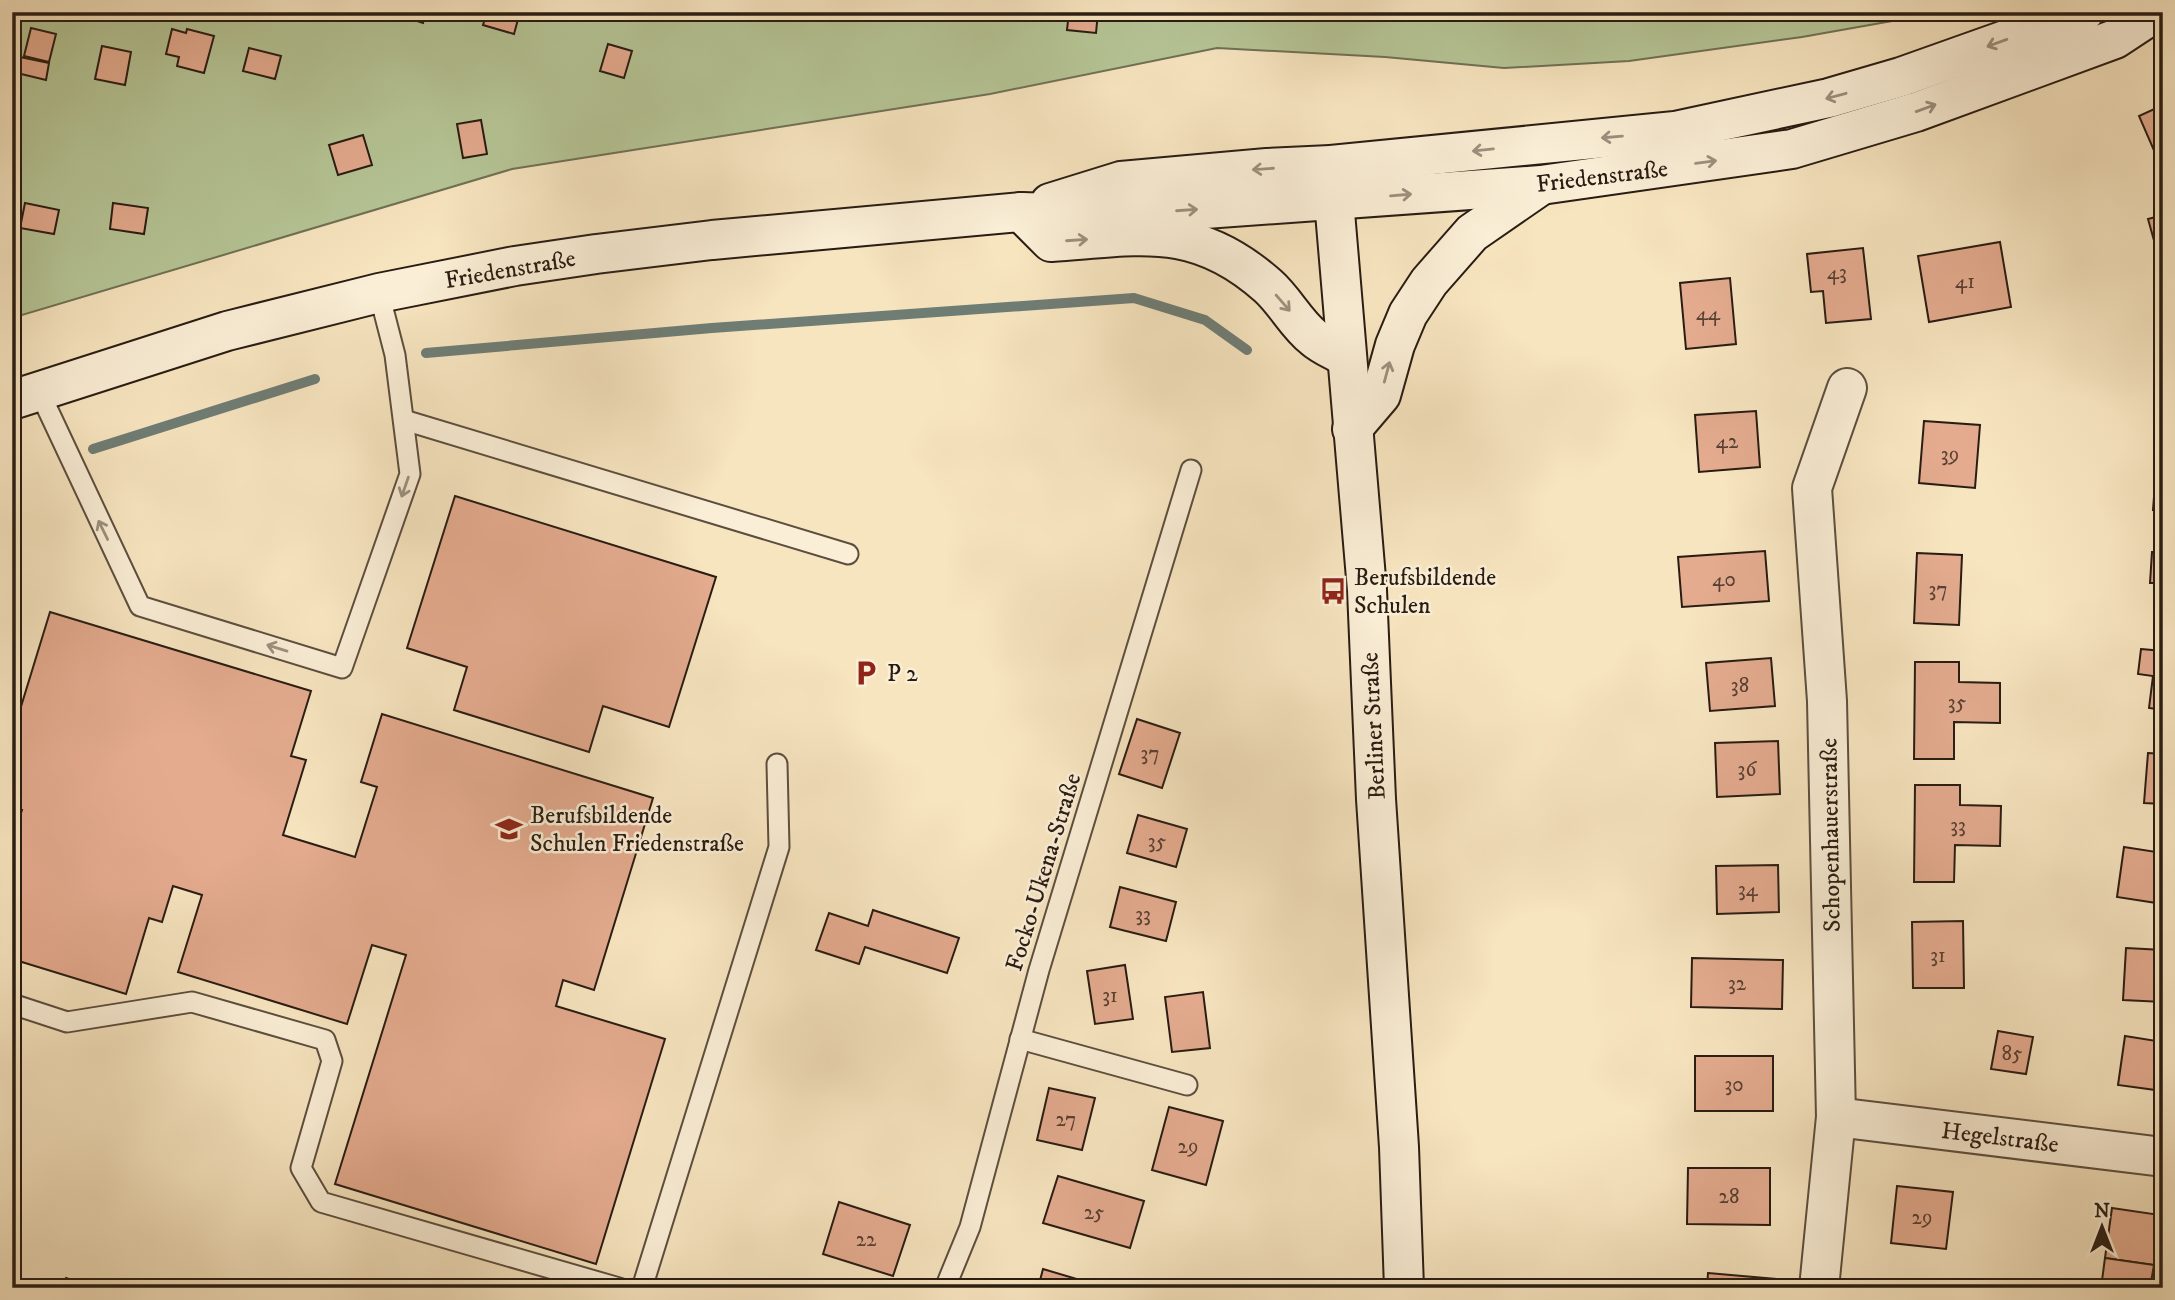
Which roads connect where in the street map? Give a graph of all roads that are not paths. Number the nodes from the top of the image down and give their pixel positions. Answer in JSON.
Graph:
{"nodes":[{"id":1,"x":2084,"y":12,"type":"edge"},
{"id":2,"x":2156,"y":12,"type":"edge"},
{"id":3,"x":1332,"y":182,"type":"junction"},
{"id":4,"x":1541,"y":185,"type":"junction"},
{"id":5,"x":1021,"y":212,"type":"junction"},
{"id":6,"x":379,"y":293,"type":"junction"},
{"id":7,"x":1346,"y":357,"type":"junction"},
{"id":8,"x":1847,"y":388,"type":"dead end"},
{"id":9,"x":26,"y":396,"type":"edge"},
{"id":10,"x":404,"y":420,"type":"junction"},
{"id":11,"x":1352,"y":429,"type":"junction"},
{"id":12,"x":1191,"y":470,"type":"dead end"},
{"id":13,"x":848,"y":554,"type":"dead end"},
{"id":14,"x":778,"y":764,"type":"dead end"},
{"id":15,"x":12,"y":1004,"type":"edge"},
{"id":16,"x":1020,"y":1039,"type":"junction"},
{"id":17,"x":1187,"y":1085,"type":"dead end"},
{"id":18,"x":1836,"y":1117,"type":"junction"},
{"id":19,"x":2163,"y":1157,"type":"edge"},
{"id":20,"x":619,"y":1288,"type":"edge"},
{"id":21,"x":642,"y":1288,"type":"edge"},
{"id":22,"x":945,"y":1288,"type":"edge"},
{"id":23,"x":1404,"y":1288,"type":"edge"},
{"id":24,"x":1819,"y":1288,"type":"edge"}],
"edges":[{"from":1,"to":3,"type":"main road","name":"Friedenstraße","one_way":true},
{"from":4,"to":2,"type":"main road","name":"Friedenstraße","one_way":true},
{"from":3,"to":4,"type":"main road","name":"Friedenstraße","one_way":true},
{"from":3,"to":5,"type":"main road","name":"Friedenstraße"},
{"from":3,"to":7,"type":"main road","name":"Berliner Straße"},
{"from":11,"to":4,"type":"main road","one_way":true},
{"from":5,"to":6,"type":"main road","name":"Friedenstraße"},
{"from":5,"to":7,"type":"main road","one_way":true},
{"from":6,"to":9,"type":"main road","name":"Friedenstraße"},
{"from":6,"to":10,"type":"lane"},
{"from":7,"to":11,"type":"main road","name":"Berliner Straße"},
{"from":8,"to":18,"type":"main road","name":"Schopenhauerstraße"},
{"from":10,"to":9,"type":"lane","one_way":true},
{"from":10,"to":13,"type":"lane"},
{"from":11,"to":23,"type":"main road","name":"Berliner Straße"},
{"from":12,"to":16,"type":"lane","name":"Focko-Ukena-Straße"},
{"from":14,"to":21,"type":"lane"},
{"from":15,"to":20,"type":"lane"},
{"from":16,"to":17,"type":"lane"},
{"from":16,"to":22,"type":"lane","name":"Focko-Ukena-Straße"},
{"from":18,"to":19,"type":"main road","name":"Hegelstraße"},
{"from":18,"to":24,"type":"main road","name":"Schopenhauerstraße"}]}
